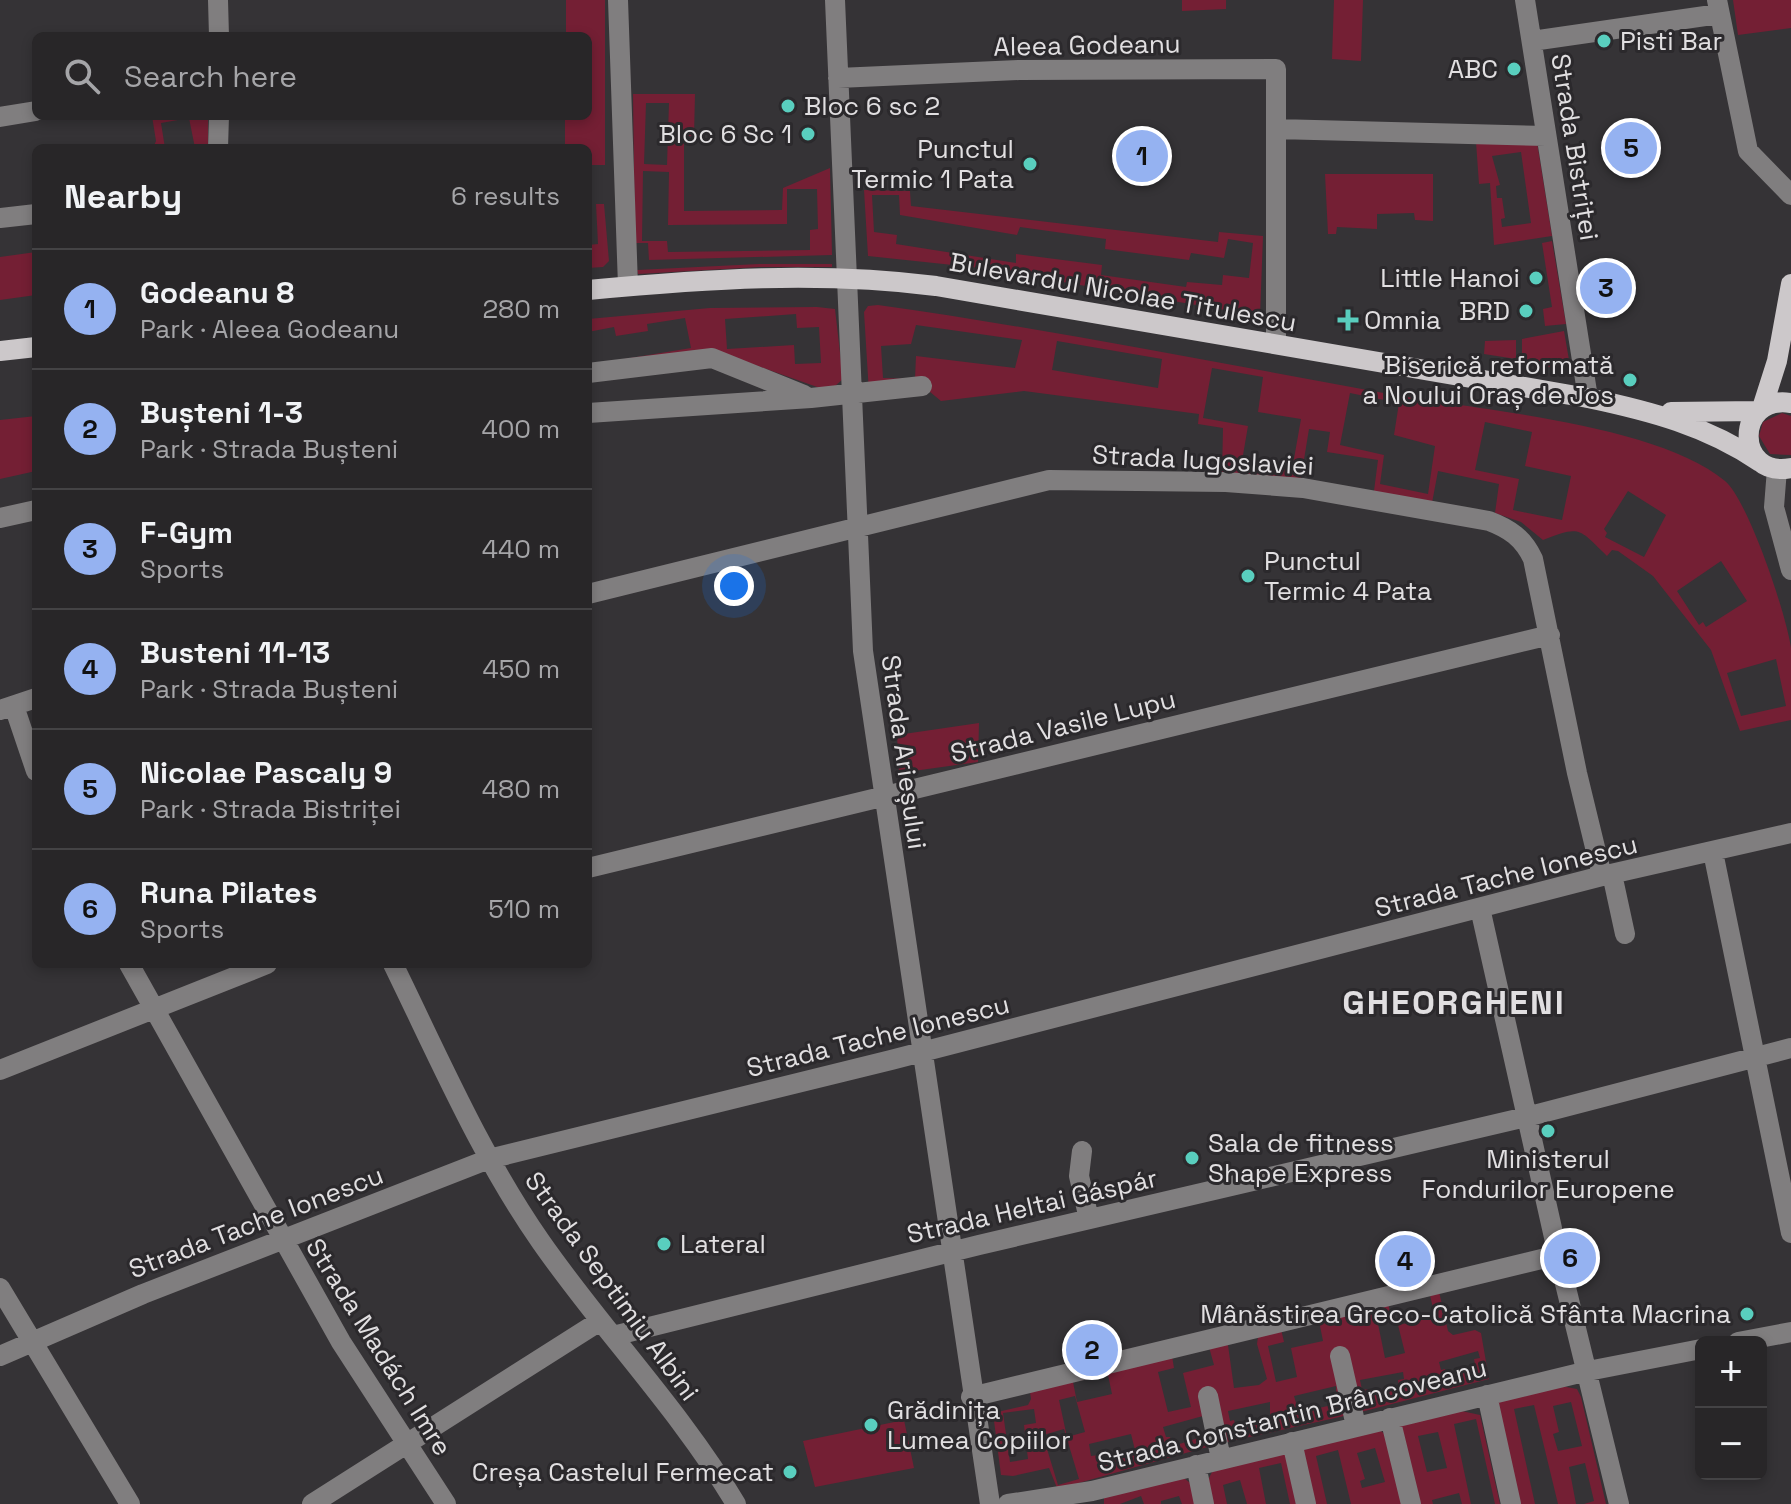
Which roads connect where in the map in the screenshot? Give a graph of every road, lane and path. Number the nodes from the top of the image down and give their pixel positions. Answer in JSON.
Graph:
{"nodes":[{"id":1,"x":218,"y":0,"type":"edge"},
{"id":2,"x":618,"y":0,"type":"edge"},
{"id":3,"x":835,"y":0,"type":"edge"},
{"id":4,"x":1525,"y":0,"type":"edge"},
{"id":5,"x":1718,"y":7,"type":"edge"},
{"id":6,"x":219,"y":32,"type":"edge"},
{"id":7,"x":1532,"y":41,"type":"junction"},
{"id":8,"x":838,"y":78,"type":"junction"},
{"id":9,"x":32,"y":112,"type":"edge"},
{"id":10,"x":0,"y":117,"type":"edge"},
{"id":11,"x":219,"y":120,"type":"edge"},
{"id":12,"x":1276,"y":129,"type":"junction"},
{"id":13,"x":1546,"y":136,"type":"junction"},
{"id":14,"x":218,"y":144,"type":"edge"},
{"id":15,"x":1791,"y":195,"type":"edge"},
{"id":16,"x":32,"y":214,"type":"edge"},
{"id":17,"x":0,"y":218,"type":"edge"},
{"id":18,"x":848,"y":278,"type":"junction"},
{"id":19,"x":1791,"y":284,"type":"edge"},
{"id":20,"x":628,"y":286,"type":"junction"},
{"id":21,"x":592,"y":290,"type":"edge"},
{"id":22,"x":1276,"y":344,"type":"junction"},
{"id":23,"x":32,"y":347,"type":"edge"},
{"id":24,"x":0,"y":351,"type":"edge"},
{"id":25,"x":592,"y":373,"type":"edge"},
{"id":26,"x":922,"y":386,"type":"dead end"},
{"id":27,"x":854,"y":394,"type":"junction"},
{"id":28,"x":811,"y":398,"type":"junction"},
{"id":29,"x":1588,"y":398,"type":"junction"},
{"id":30,"x":1791,"y":403,"type":"edge"},
{"id":31,"x":1645,"y":410,"type":"junction"},
{"id":32,"x":1760,"y":410,"type":"junction"},
{"id":33,"x":592,"y":413,"type":"edge"},
{"id":34,"x":1776,"y":466,"type":"edge"},
{"id":35,"x":32,"y":511,"type":"edge"},
{"id":36,"x":0,"y":518,"type":"edge"},
{"id":37,"x":857,"y":525,"type":"junction"},
{"id":38,"x":1791,"y":570,"type":"edge"},
{"id":39,"x":592,"y":593,"type":"edge"},
{"id":40,"x":1550,"y":635,"type":"junction"},
{"id":41,"x":32,"y":699,"type":"edge"},
{"id":42,"x":7,"y":708,"type":"edge"},
{"id":43,"x":32,"y":762,"type":"edge"},
{"id":44,"x":883,"y":797,"type":"junction"},
{"id":45,"x":1791,"y":833,"type":"edge"},
{"id":46,"x":1713,"y":852,"type":"junction"},
{"id":47,"x":592,"y":867,"type":"edge"},
{"id":48,"x":1607,"y":875,"type":"junction"},
{"id":49,"x":1480,"y":908,"type":"junction"},
{"id":50,"x":1625,"y":934,"type":"dead end"},
{"id":51,"x":131,"y":968,"type":"edge"},
{"id":52,"x":257,"y":968,"type":"edge"},
{"id":53,"x":395,"y":968,"type":"edge"},
{"id":54,"x":154,"y":1009,"type":"junction"},
{"id":55,"x":1791,"y":1048,"type":"edge"},
{"id":56,"x":922,"y":1052,"type":"junction"},
{"id":57,"x":1755,"y":1056,"type":"junction"},
{"id":58,"x":0,"y":1070,"type":"edge"},
{"id":59,"x":1526,"y":1117,"type":"junction"},
{"id":60,"x":1082,"y":1151,"type":"dead end"},
{"id":61,"x":489,"y":1159,"type":"junction"},
{"id":62,"x":1089,"y":1219,"type":"junction"},
{"id":63,"x":1791,"y":1233,"type":"edge"},
{"id":64,"x":282,"y":1239,"type":"junction"},
{"id":65,"x":951,"y":1251,"type":"junction"},
{"id":66,"x":1558,"y":1255,"type":"junction"},
{"id":67,"x":0,"y":1288,"type":"edge"},
{"id":68,"x":606,"y":1329,"type":"junction"},
{"id":69,"x":1791,"y":1332,"type":"edge"},
{"id":70,"x":1767,"y":1337,"type":"edge"},
{"id":71,"x":30,"y":1341,"type":"junction"},
{"id":72,"x":1695,"y":1350,"type":"edge"},
{"id":73,"x":0,"y":1356,"type":"edge"},
{"id":74,"x":1340,"y":1356,"type":"dead end"},
{"id":75,"x":1588,"y":1371,"type":"junction"},
{"id":76,"x":1487,"y":1395,"type":"junction"},
{"id":77,"x":1208,"y":1396,"type":"dead end"},
{"id":78,"x":971,"y":1397,"type":"junction"},
{"id":79,"x":1390,"y":1418,"type":"junction"},
{"id":80,"x":1356,"y":1426,"type":"junction"},
{"id":81,"x":1292,"y":1442,"type":"junction"},
{"id":82,"x":407,"y":1444,"type":"junction"},
{"id":83,"x":1221,"y":1459,"type":"junction"},
{"id":84,"x":1196,"y":1465,"type":"junction"},
{"id":85,"x":1099,"y":1497,"type":"edge"},
{"id":86,"x":130,"y":1504,"type":"edge"},
{"id":87,"x":312,"y":1504,"type":"edge"},
{"id":88,"x":446,"y":1504,"type":"edge"},
{"id":89,"x":736,"y":1504,"type":"edge"},
{"id":90,"x":990,"y":1504,"type":"edge"},
{"id":91,"x":1008,"y":1504,"type":"edge"},
{"id":92,"x":1204,"y":1504,"type":"edge"},
{"id":93,"x":1306,"y":1504,"type":"edge"},
{"id":94,"x":1411,"y":1504,"type":"edge"},
{"id":95,"x":1511,"y":1504,"type":"edge"},
{"id":96,"x":1619,"y":1504,"type":"edge"}],
"edges":[{"from":1,"to":6,"type":"street"},
{"from":2,"to":20,"type":"street"},
{"from":3,"to":8,"type":"street","name":"Strada Arieșului"},
{"from":4,"to":7,"type":"street","name":"Strada Bistriței"},
{"from":5,"to":7,"type":"street"},
{"from":5,"to":15,"type":"street"},
{"from":7,"to":13,"type":"street","name":"Strada Bistriței"},
{"from":8,"to":12,"type":"street","name":"Aleea Godeanu"},
{"from":8,"to":18,"type":"street","name":"Strada Arieșului"},
{"from":9,"to":10,"type":"street"},
{"from":11,"to":14,"type":"street"},
{"from":12,"to":13,"type":"street"},
{"from":12,"to":22,"type":"street","name":"Aleea Godeanu"},
{"from":13,"to":29,"type":"street","name":"Strada Bistriței"},
{"from":16,"to":17,"type":"street"},
{"from":18,"to":20,"type":"main road","name":"Bulevardul Nicolae Titulescu"},
{"from":18,"to":22,"type":"main road","name":"Bulevardul Nicolae Titulescu"},
{"from":18,"to":27,"type":"street","name":"Strada Arieșului"},
{"from":19,"to":32,"type":"main road"},
{"from":20,"to":21,"type":"main road","name":"Bulevardul Nicolae Titulescu"},
{"from":22,"to":29,"type":"main road","name":"Bulevardul Nicolae Titulescu"},
{"from":23,"to":24,"type":"main road"},
{"from":25,"to":28,"type":"street"},
{"from":26,"to":27,"type":"street"},
{"from":27,"to":28,"type":"street"},
{"from":27,"to":37,"type":"street","name":"Strada Arieșului"},
{"from":28,"to":33,"type":"street"},
{"from":29,"to":31,"type":"main road","name":"Bulevardul Nicolae Titulescu"},
{"from":30,"to":32,"type":"main road","name":"Bulevardul Nicolae Titulescu"},
{"from":31,"to":32,"type":"main road","name":"Bulevardul Nicolae Titulescu"},
{"from":31,"to":34,"type":"main road","name":"Bulevardul Nicolae Titulescu"},
{"from":32,"to":34,"type":"main road"},
{"from":34,"to":38,"type":"street"},
{"from":35,"to":36,"type":"street"},
{"from":37,"to":39,"type":"street","name":"Strada Iugoslaviei"},
{"from":37,"to":40,"type":"street","name":"Strada Iugoslaviei"},
{"from":37,"to":44,"type":"street","name":"Strada Arieșului"},
{"from":40,"to":44,"type":"street","name":"Strada Vasile Lupu"},
{"from":40,"to":48,"type":"street","name":"Strada Iugoslaviei"},
{"from":41,"to":42,"type":"street"},
{"from":42,"to":43,"type":"street"},
{"from":44,"to":47,"type":"street","name":"Strada Vasile Lupu"},
{"from":44,"to":56,"type":"street","name":"Strada Arieșului"},
{"from":45,"to":46,"type":"street","name":"Strada Tache Ionescu"},
{"from":46,"to":48,"type":"street","name":"Strada Tache Ionescu"},
{"from":46,"to":57,"type":"street"},
{"from":48,"to":49,"type":"street","name":"Strada Tache Ionescu"},
{"from":48,"to":50,"type":"street","name":"Strada Iugoslaviei"},
{"from":49,"to":56,"type":"street","name":"Strada Tache Ionescu"},
{"from":49,"to":59,"type":"street"},
{"from":51,"to":54,"type":"street","name":"Strada Madách Imre"},
{"from":52,"to":54,"type":"street"},
{"from":53,"to":61,"type":"street","name":"Strada Septimiu Albini"},
{"from":54,"to":58,"type":"street"},
{"from":54,"to":64,"type":"street","name":"Strada Madách Imre"},
{"from":55,"to":57,"type":"street","name":"Strada Heltai Gáspár"},
{"from":56,"to":61,"type":"street","name":"Strada Tache Ionescu"},
{"from":56,"to":65,"type":"street","name":"Strada Arieșului"},
{"from":57,"to":59,"type":"street","name":"Strada Heltai Gáspár"},
{"from":57,"to":63,"type":"street"},
{"from":59,"to":62,"type":"street","name":"Strada Heltai Gáspár"},
{"from":59,"to":66,"type":"street"},
{"from":60,"to":62,"type":"street"},
{"from":61,"to":64,"type":"street","name":"Strada Tache Ionescu"},
{"from":61,"to":68,"type":"street","name":"Strada Septimiu Albini"},
{"from":62,"to":65,"type":"street","name":"Strada Heltai Gáspár"},
{"from":64,"to":71,"type":"street","name":"Strada Tache Ionescu"},
{"from":64,"to":82,"type":"street","name":"Strada Madách Imre"},
{"from":65,"to":68,"type":"street","name":"Strada Heltai Gáspár"},
{"from":65,"to":78,"type":"street","name":"Strada Arieșului"},
{"from":66,"to":75,"type":"street"},
{"from":66,"to":78,"type":"street"},
{"from":67,"to":71,"type":"street"},
{"from":68,"to":82,"type":"street","name":"Strada Heltai Gáspár"},
{"from":68,"to":89,"type":"street","name":"Strada Septimiu Albini"},
{"from":69,"to":70,"type":"street"},
{"from":71,"to":73,"type":"street","name":"Strada Tache Ionescu"},
{"from":71,"to":86,"type":"street"},
{"from":72,"to":75,"type":"street","name":"Strada Constantin Brâncoveanu"},
{"from":74,"to":80,"type":"street"},
{"from":75,"to":76,"type":"street","name":"Strada Constantin Brâncoveanu"},
{"from":75,"to":96,"type":"street"},
{"from":76,"to":79,"type":"street","name":"Strada Constantin Brâncoveanu"},
{"from":76,"to":95,"type":"street"},
{"from":77,"to":83,"type":"street"},
{"from":78,"to":90,"type":"street","name":"Strada Arieșului"},
{"from":79,"to":80,"type":"street","name":"Strada Constantin Brâncoveanu"},
{"from":79,"to":94,"type":"street"},
{"from":80,"to":81,"type":"street","name":"Strada Constantin Brâncoveanu"},
{"from":81,"to":83,"type":"street","name":"Strada Constantin Brâncoveanu"},
{"from":81,"to":93,"type":"street"},
{"from":82,"to":87,"type":"street","name":"Strada Heltai Gáspár"},
{"from":82,"to":88,"type":"street","name":"Strada Madách Imre"},
{"from":83,"to":84,"type":"street","name":"Strada Constantin Brâncoveanu"},
{"from":84,"to":85,"type":"street","name":"Strada Constantin Brâncoveanu"},
{"from":84,"to":92,"type":"street"},
{"from":85,"to":91,"type":"street","name":"Strada Constantin Brâncoveanu"}]}
